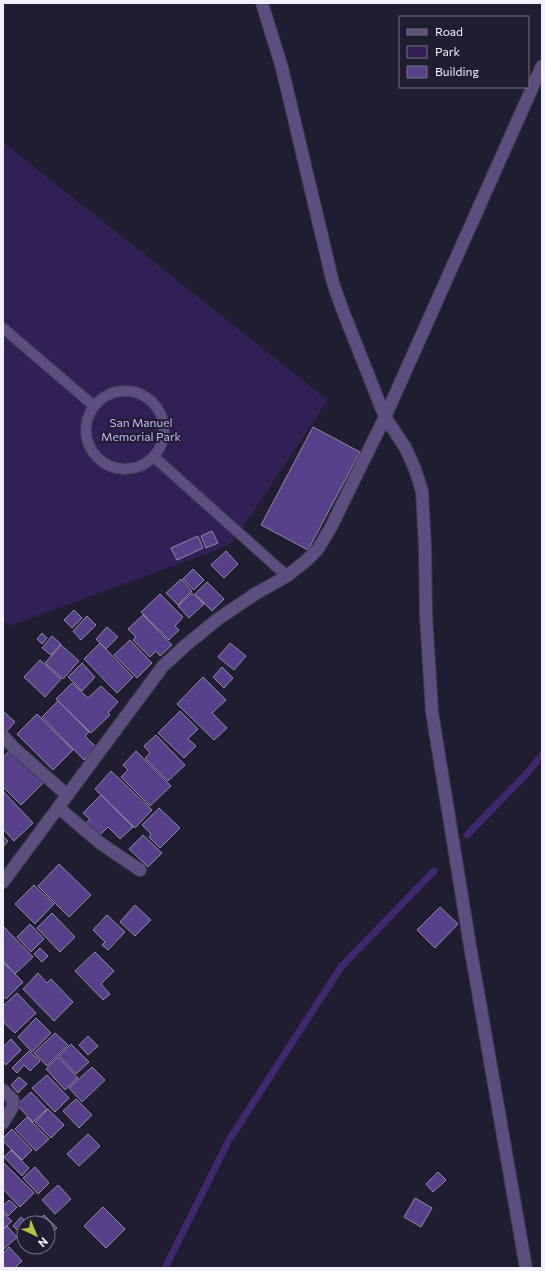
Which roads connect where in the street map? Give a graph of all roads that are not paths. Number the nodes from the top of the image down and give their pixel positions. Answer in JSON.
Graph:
{"nodes":[{"id":1,"x":262,"y":3,"type":"edge"},
{"id":2,"x":542,"y":66,"type":"edge"},
{"id":3,"x":3,"y":328,"type":"edge"},
{"id":4,"x":94,"y":406,"type":"junction"},
{"id":5,"x":385,"y":417,"type":"junction"},
{"id":6,"x":154,"y":457,"type":"junction"},
{"id":7,"x":287,"y":576,"type":"junction"},
{"id":8,"x":3,"y":736,"type":"edge"},
{"id":9,"x":67,"y":795,"type":"junction"},
{"id":10,"x":58,"y":808,"type":"junction"},
{"id":11,"x":140,"y":870,"type":"dead end"},
{"id":12,"x":3,"y":882,"type":"edge"},
{"id":13,"x":3,"y":1090,"type":"edge"},
{"id":14,"x":3,"y":1123,"type":"edge"},
{"id":15,"x":526,"y":1268,"type":"edge"}],
"edges":[{"from":1,"to":5,"type":"street"},
{"from":2,"to":5,"type":"street"},
{"from":3,"to":4,"type":"lane"},
{"from":4,"to":6,"type":"lane"},
{"from":4,"to":6,"type":"lane"},
{"from":5,"to":7,"type":"street"},
{"from":5,"to":15,"type":"street"},
{"from":6,"to":7,"type":"lane"},
{"from":7,"to":9,"type":"street"},
{"from":8,"to":9,"type":"street"},
{"from":9,"to":10,"type":"street"},
{"from":10,"to":11,"type":"street"},
{"from":10,"to":12,"type":"street"},
{"from":13,"to":14,"type":"street"}]}
